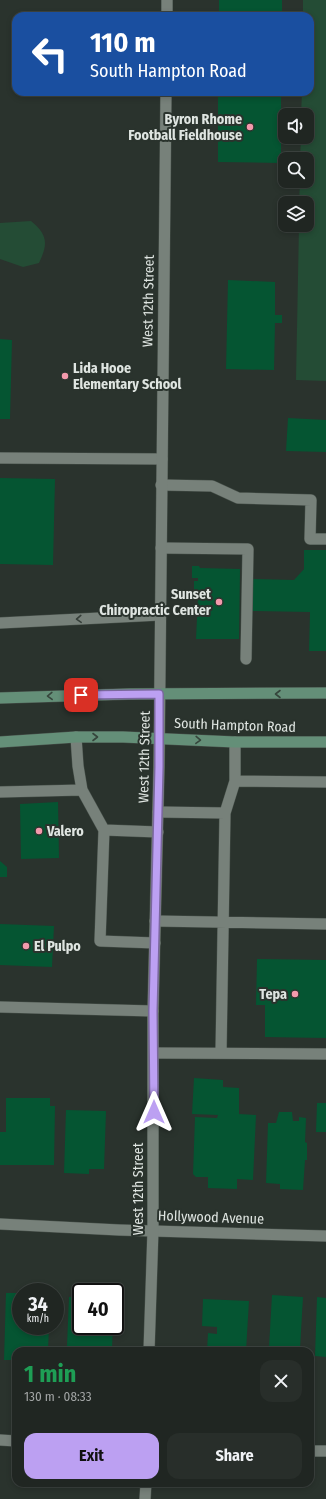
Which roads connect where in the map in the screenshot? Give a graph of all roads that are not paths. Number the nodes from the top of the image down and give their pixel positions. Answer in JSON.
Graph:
{"nodes":[{"id":1,"x":167,"y":0,"type":"edge"},
{"id":2,"x":166,"y":12,"type":"edge"},
{"id":3,"x":166,"y":96,"type":"edge"},
{"id":4,"x":0,"y":458,"type":"edge"},
{"id":5,"x":162,"y":459,"type":"junction"},
{"id":6,"x":161,"y":485,"type":"junction"},
{"id":7,"x":326,"y":539,"type":"edge"},
{"id":8,"x":161,"y":548,"type":"junction"},
{"id":9,"x":160,"y":615,"type":"junction"},
{"id":10,"x":0,"y":623,"type":"edge"},
{"id":11,"x":246,"y":659,"type":"dead end"},
{"id":12,"x":159,"y":694,"type":"junction"},
{"id":13,"x":326,"y":694,"type":"edge"},
{"id":14,"x":0,"y":698,"type":"edge"},
{"id":15,"x":76,"y":737,"type":"junction"},
{"id":16,"x":159,"y":738,"type":"junction"},
{"id":17,"x":0,"y":742,"type":"edge"},
{"id":18,"x":235,"y":742,"type":"junction"},
{"id":19,"x":326,"y":742,"type":"edge"},
{"id":20,"x":235,"y":781,"type":"junction"},
{"id":21,"x":326,"y":782,"type":"edge"},
{"id":22,"x":82,"y":790,"type":"junction"},
{"id":23,"x":0,"y":792,"type":"edge"},
{"id":24,"x":158,"y":812,"type":"junction"},
{"id":25,"x":225,"y":813,"type":"junction"},
{"id":26,"x":104,"y":830,"type":"junction"},
{"id":27,"x":158,"y":832,"type":"junction"},
{"id":28,"x":155,"y":921,"type":"junction"},
{"id":29,"x":223,"y":923,"type":"junction"},
{"id":30,"x":326,"y":924,"type":"edge"},
{"id":31,"x":155,"y":943,"type":"junction"},
{"id":32,"x":0,"y":1007,"type":"edge"},
{"id":33,"x":153,"y":1011,"type":"junction"},
{"id":34,"x":154,"y":1053,"type":"junction"},
{"id":35,"x":221,"y":1053,"type":"junction"},
{"id":36,"x":326,"y":1054,"type":"edge"},
{"id":37,"x":0,"y":1224,"type":"edge"},
{"id":38,"x":153,"y":1230,"type":"junction"},
{"id":39,"x":326,"y":1236,"type":"edge"},
{"id":40,"x":149,"y":1347,"type":"edge"},
{"id":41,"x":0,"y":1440,"type":"edge"},
{"id":42,"x":12,"y":1441,"type":"edge"},
{"id":43,"x":314,"y":1451,"type":"edge"},
{"id":44,"x":326,"y":1451,"type":"edge"},
{"id":45,"x":146,"y":1487,"type":"edge"},
{"id":46,"x":145,"y":1499,"type":"edge"}],
"edges":[{"from":1,"to":2,"type":"street"},
{"from":3,"to":5,"type":"street","name":"West 12th Street"},
{"from":4,"to":5,"type":"street"},
{"from":5,"to":6,"type":"street","name":"West 12th Street"},
{"from":6,"to":7,"type":"street"},
{"from":6,"to":8,"type":"street","name":"West 12th Street"},
{"from":8,"to":9,"type":"street","name":"West 12th Street"},
{"from":8,"to":11,"type":"street"},
{"from":9,"to":10,"type":"street","one_way":true},
{"from":9,"to":12,"type":"street","name":"West 12th Street"},
{"from":13,"to":12,"type":"main road","name":"South Hampton Road","one_way":true},
{"from":12,"to":14,"type":"main road","name":"South Hampton Road","one_way":true},
{"from":12,"to":16,"type":"street","name":"West 12th Street"},
{"from":15,"to":16,"type":"main road","name":"South Hampton Road","one_way":true},
{"from":15,"to":17,"type":"main road","name":"South Hampton Road"},
{"from":15,"to":22,"type":"street"},
{"from":16,"to":18,"type":"main road","name":"South Hampton Road","one_way":true},
{"from":16,"to":24,"type":"street","name":"West 12th Street"},
{"from":18,"to":19,"type":"main road","name":"South Hampton Road"},
{"from":18,"to":20,"type":"street"},
{"from":20,"to":21,"type":"street"},
{"from":20,"to":25,"type":"street"},
{"from":22,"to":23,"type":"street"},
{"from":22,"to":26,"type":"street"},
{"from":24,"to":25,"type":"street"},
{"from":24,"to":27,"type":"street","name":"West 12th Street"},
{"from":25,"to":29,"type":"street"},
{"from":26,"to":27,"type":"street"},
{"from":26,"to":31,"type":"street"},
{"from":27,"to":28,"type":"street","name":"West 12th Street"},
{"from":28,"to":29,"type":"street"},
{"from":28,"to":31,"type":"street","name":"West 12th Street"},
{"from":29,"to":30,"type":"street"},
{"from":29,"to":35,"type":"street"},
{"from":31,"to":33,"type":"street","name":"West 12th Street"},
{"from":32,"to":33,"type":"street"},
{"from":33,"to":34,"type":"street","name":"West 12th Street"},
{"from":34,"to":35,"type":"street"},
{"from":34,"to":38,"type":"street","name":"West 12th Street"},
{"from":35,"to":36,"type":"street"},
{"from":37,"to":38,"type":"street","name":"Hollywood Avenue"},
{"from":38,"to":39,"type":"street","name":"Hollywood Avenue"},
{"from":38,"to":40,"type":"street","name":"West 12th Street"},
{"from":41,"to":42,"type":"street"},
{"from":43,"to":44,"type":"street"},
{"from":45,"to":46,"type":"street"}]}
